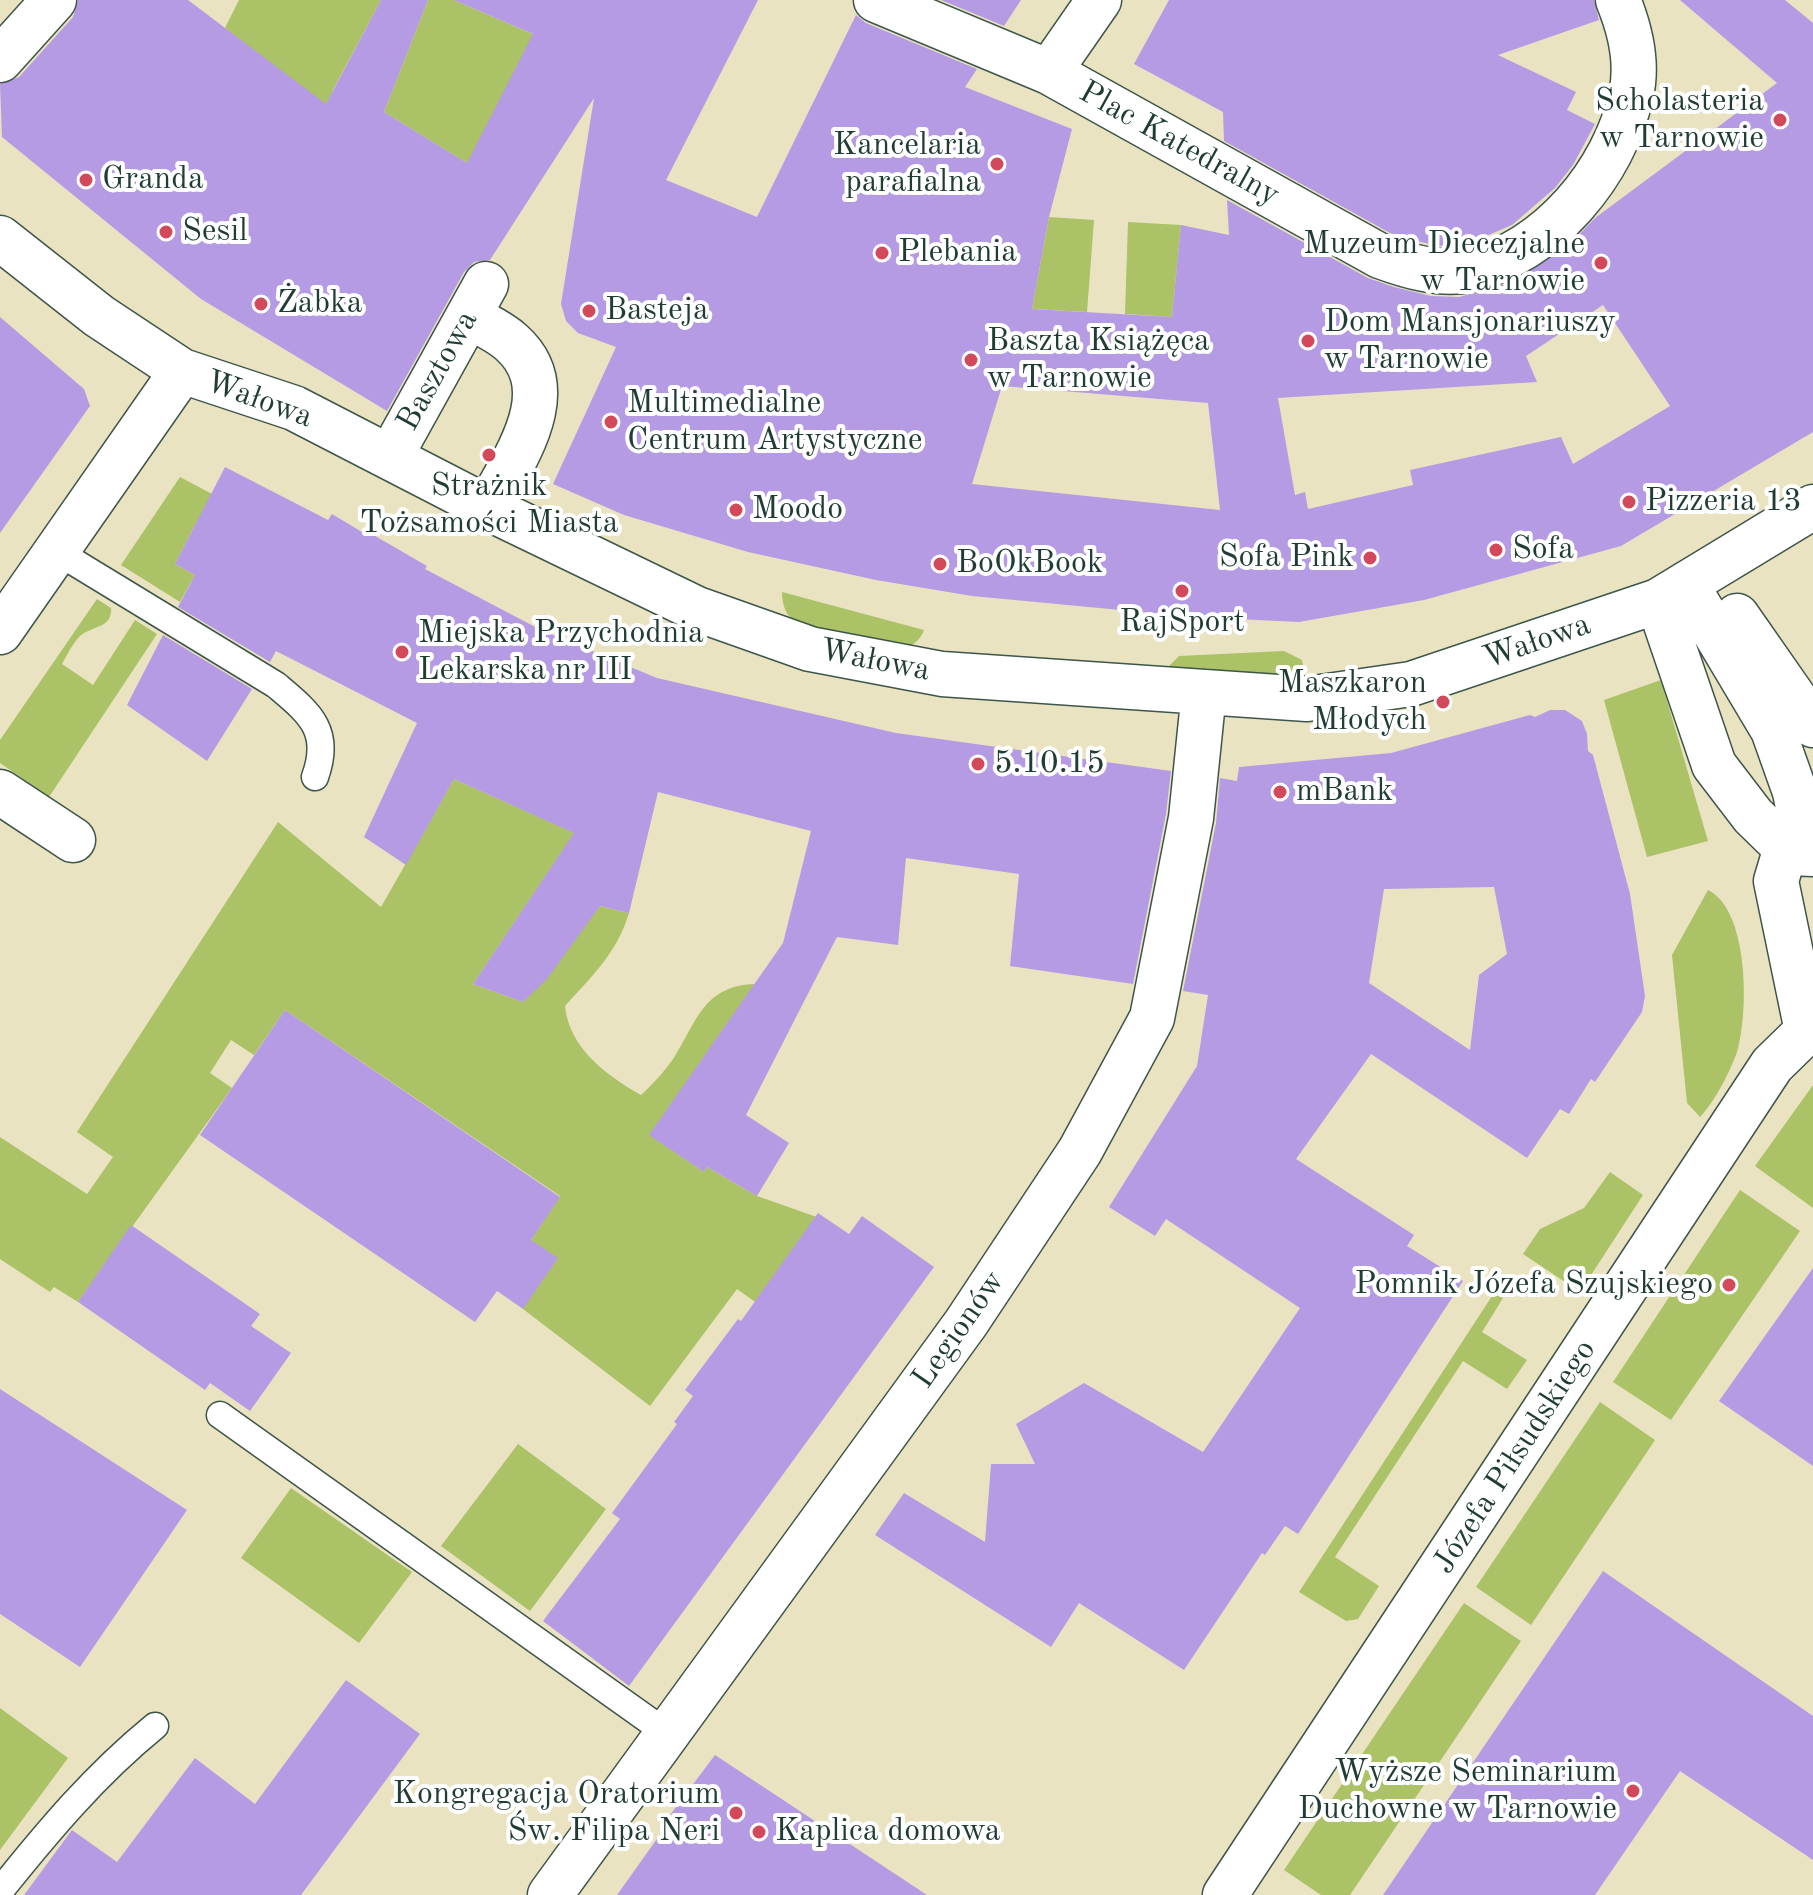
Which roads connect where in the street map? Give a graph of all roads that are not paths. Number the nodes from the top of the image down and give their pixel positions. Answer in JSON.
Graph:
{"nodes":[{"id":1,"x":54,"y":0,"type":"edge"},
{"id":2,"x":876,"y":0,"type":"edge"},
{"id":3,"x":1099,"y":0,"type":"edge"},
{"id":4,"x":1618,"y":0,"type":"edge"},
{"id":5,"x":0,"y":60,"type":"edge"},
{"id":6,"x":1049,"y":72,"type":"junction"},
{"id":7,"x":0,"y":238,"type":"edge"},
{"id":8,"x":182,"y":371,"type":"junction"},
{"id":9,"x":390,"y":457,"type":"junction"},
{"id":10,"x":1813,"y":507,"type":"edge"},
{"id":11,"x":488,"y":508,"type":"junction"},
{"id":12,"x":56,"y":551,"type":"junction"},
{"id":13,"x":1683,"y":585,"type":"junction"},
{"id":14,"x":0,"y":632,"type":"edge"},
{"id":15,"x":1204,"y":692,"type":"junction"},
{"id":16,"x":1813,"y":725,"type":"edge"},
{"id":17,"x":315,"y":777,"type":"dead end"},
{"id":18,"x":0,"y":792,"type":"edge"},
{"id":19,"x":73,"y":840,"type":"dead end"},
{"id":20,"x":1804,"y":852,"type":"edge"},
{"id":21,"x":1810,"y":1028,"type":"edge"},
{"id":22,"x":220,"y":1415,"type":"dead end"},
{"id":23,"x":155,"y":1726,"type":"dead end"},
{"id":24,"x":668,"y":1734,"type":"junction"},
{"id":25,"x":0,"y":1891,"type":"edge"},
{"id":26,"x":550,"y":1895,"type":"edge"},
{"id":27,"x":1225,"y":1895,"type":"edge"}],
"edges":[{"from":1,"to":5,"type":"street"},
{"from":2,"to":6,"type":"street"},
{"from":3,"to":6,"type":"street","name":"Plac Katedralny"},
{"from":4,"to":6,"type":"street","name":"Plac Katedralny"},
{"from":7,"to":8,"type":"street","name":"Wałowa"},
{"from":8,"to":9,"type":"street","name":"Wałowa"},
{"from":8,"to":12,"type":"street"},
{"from":9,"to":11,"type":"street","name":"Wałowa"},
{"from":9,"to":11,"type":"street","name":"Basztowa"},
{"from":10,"to":13,"type":"street","name":"Wałowa"},
{"from":11,"to":15,"type":"street","name":"Wałowa"},
{"from":12,"to":14,"type":"street"},
{"from":12,"to":17,"type":"lane"},
{"from":13,"to":15,"type":"street","name":"Wałowa"},
{"from":13,"to":16,"type":"street"},
{"from":13,"to":20,"type":"street"},
{"from":13,"to":20,"type":"street"},
{"from":15,"to":24,"type":"street","name":"Legionów"},
{"from":18,"to":19,"type":"street"},
{"from":20,"to":21,"type":"street"},
{"from":21,"to":27,"type":"street","name":"Józefa Piłsudskiego"},
{"from":22,"to":24,"type":"lane"},
{"from":23,"to":25,"type":"lane"},
{"from":24,"to":26,"type":"street","name":"Legionów"}]}
